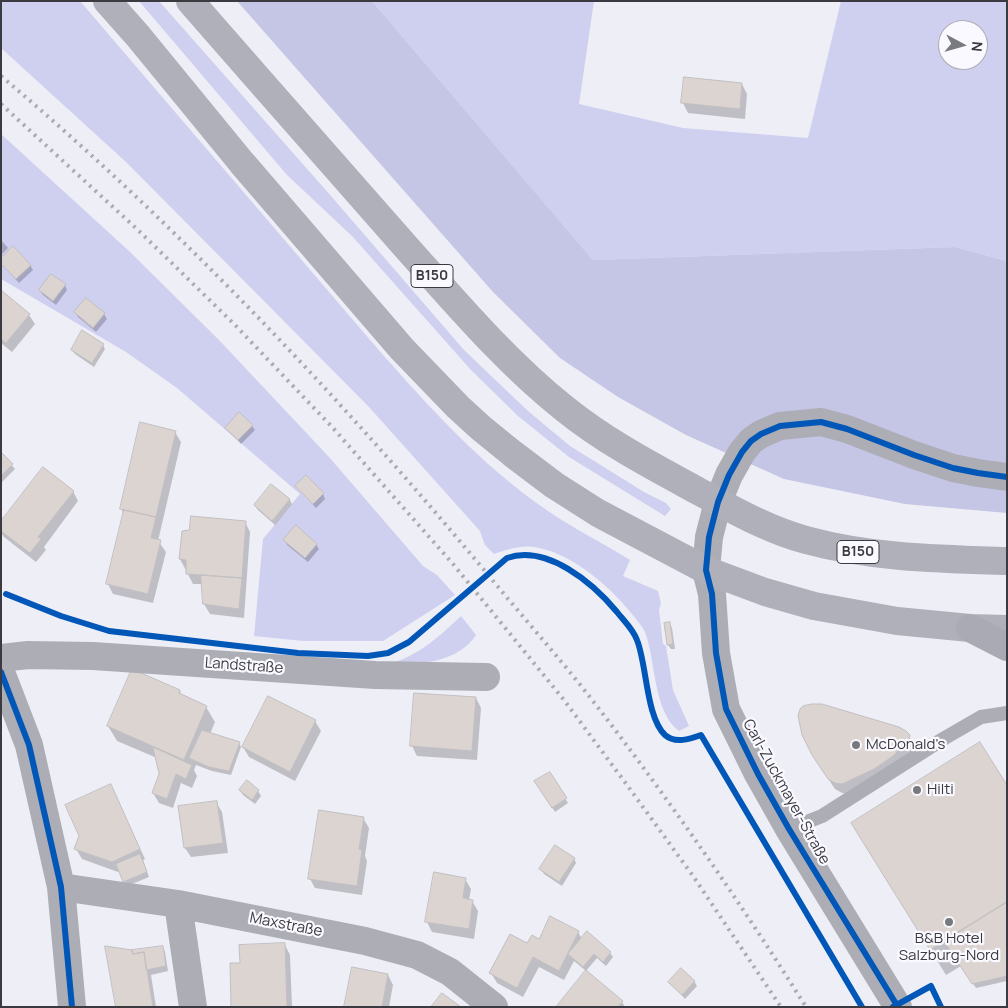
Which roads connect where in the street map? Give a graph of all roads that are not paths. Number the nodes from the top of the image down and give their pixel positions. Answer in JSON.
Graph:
{"nodes":[{"id":1,"x":107,"y":1,"type":"edge"},
{"id":2,"x":190,"y":1,"type":"edge"},
{"id":3,"x":1007,"y":477,"type":"edge"},
{"id":4,"x":718,"y":502,"type":"junction"},
{"id":5,"x":1007,"y":561,"type":"edge"},
{"id":6,"x":706,"y":570,"type":"junction"},
{"id":7,"x":970,"y":628,"type":"junction"},
{"id":8,"x":1007,"y":629,"type":"edge"},
{"id":9,"x":1007,"y":647,"type":"edge"},
{"id":10,"x":1,"y":658,"type":"edge"},
{"id":11,"x":1,"y":672,"type":"edge"},
{"id":12,"x":486,"y":677,"type":"dead end"},
{"id":13,"x":1007,"y":713,"type":"edge"},
{"id":14,"x":790,"y":829,"type":"junction"},
{"id":15,"x":61,"y":887,"type":"junction"},
{"id":16,"x":178,"y":904,"type":"junction"},
{"id":17,"x":72,"y":1007,"type":"edge"},
{"id":18,"x":193,"y":1007,"type":"edge"},
{"id":19,"x":494,"y":1007,"type":"edge"},
{"id":20,"x":898,"y":1007,"type":"edge"}],
"edges":[{"from":1,"to":6,"type":"main road"},
{"from":2,"to":4,"type":"main road","number":"B150"},
{"from":3,"to":4,"type":"street","name":"Carl-Zuckmayer-Straße"},
{"from":4,"to":5,"type":"main road","number":"B150"},
{"from":4,"to":6,"type":"street","name":"Carl-Zuckmayer-Straße"},
{"from":6,"to":7,"type":"main road"},
{"from":6,"to":14,"type":"street","name":"Carl-Zuckmayer-Straße"},
{"from":7,"to":8,"type":"main road"},
{"from":7,"to":9,"type":"highway"},
{"from":10,"to":12,"type":"street","name":"Landstraße"},
{"from":11,"to":15,"type":"street"},
{"from":13,"to":14,"type":"lane"},
{"from":14,"to":20,"type":"street","name":"Carl-Zuckmayer-Straße"},
{"from":15,"to":16,"type":"street","name":"Maxstraße"},
{"from":15,"to":17,"type":"street"},
{"from":16,"to":18,"type":"street"},
{"from":16,"to":19,"type":"street","name":"Maxstraße"}]}
